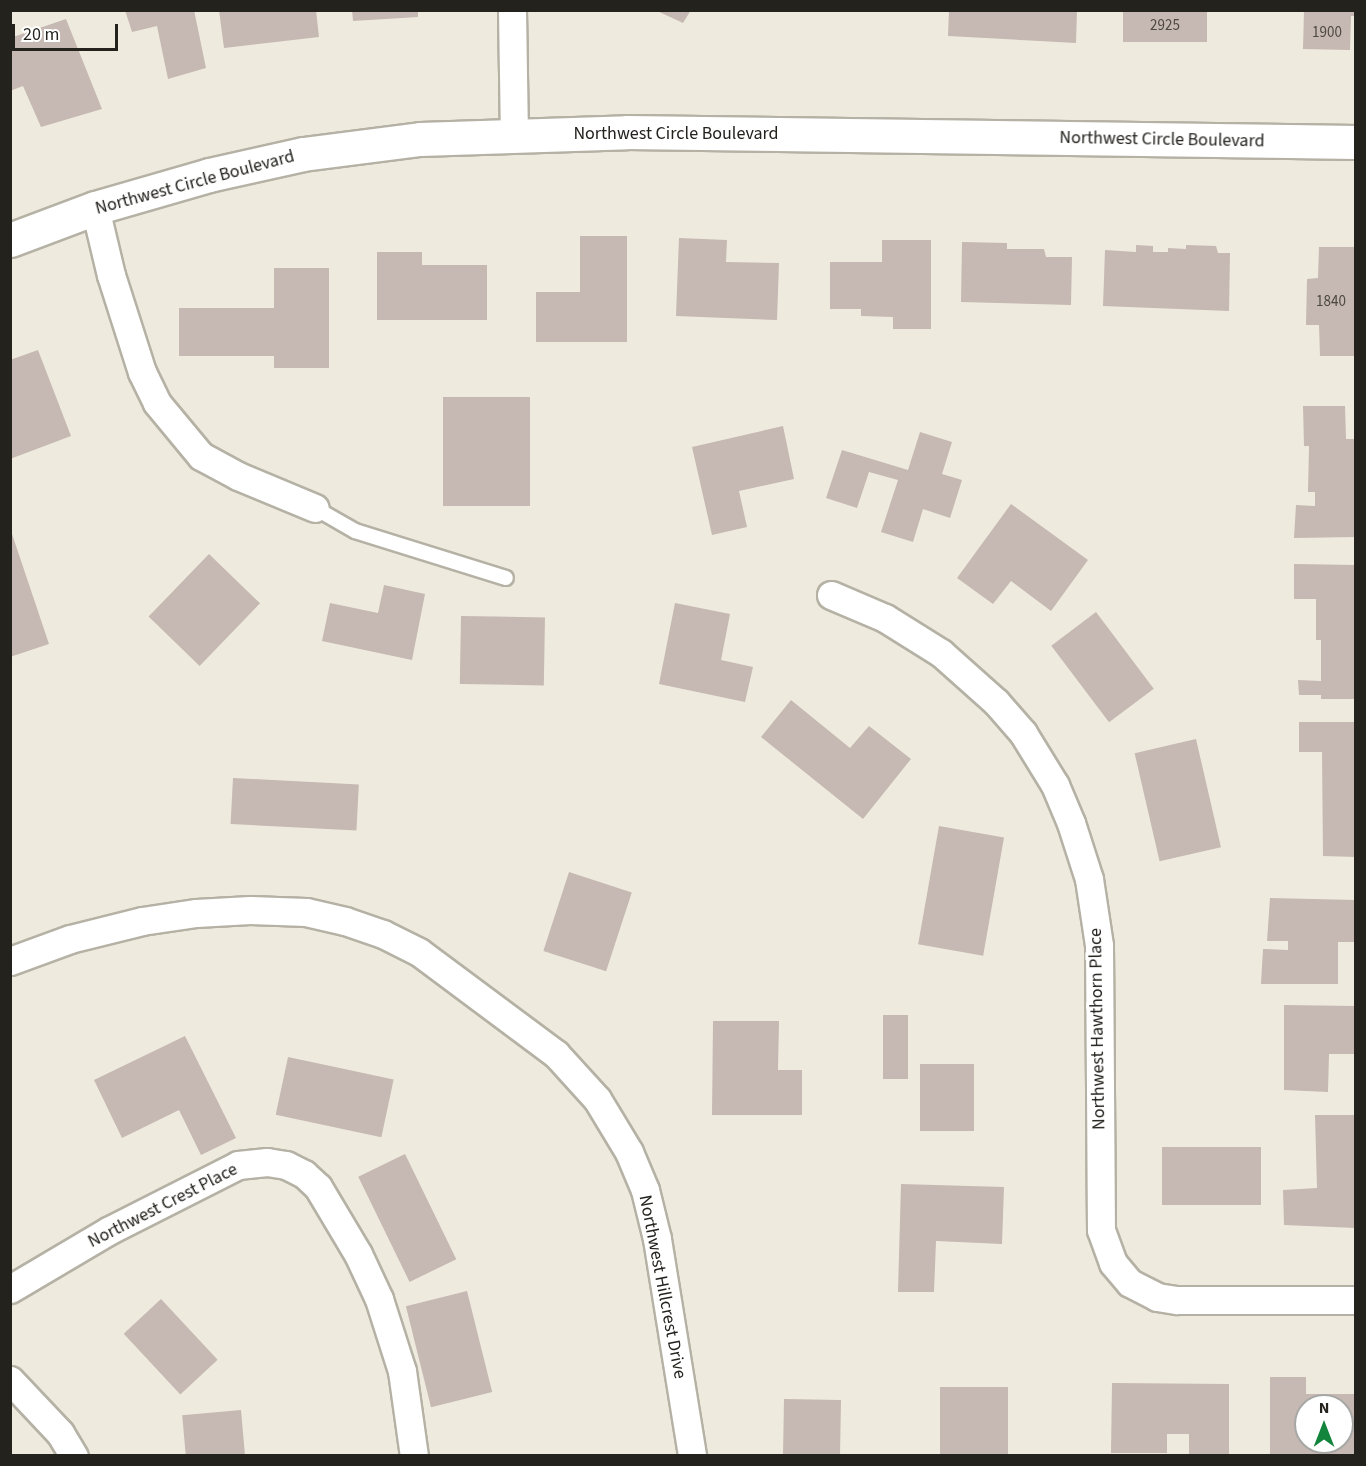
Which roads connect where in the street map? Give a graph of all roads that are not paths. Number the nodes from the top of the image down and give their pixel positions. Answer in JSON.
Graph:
{"nodes":[{"id":1,"x":512,"y":10,"type":"edge"},
{"id":2,"x":514,"y":134,"type":"junction"},
{"id":3,"x":1356,"y":142,"type":"edge"},
{"id":4,"x":94,"y":208,"type":"junction"},
{"id":5,"x":10,"y":240,"type":"edge"},
{"id":6,"x":315,"y":508,"type":"joint"},
{"id":7,"x":506,"y":578,"type":"dead end"},
{"id":8,"x":831,"y":596,"type":"dead end"},
{"id":9,"x":10,"y":961,"type":"edge"},
{"id":10,"x":10,"y":1289,"type":"edge"},
{"id":11,"x":1356,"y":1300,"type":"edge"},
{"id":12,"x":10,"y":1380,"type":"edge"},
{"id":13,"x":74,"y":1455,"type":"edge"},
{"id":14,"x":414,"y":1455,"type":"edge"},
{"id":15,"x":692,"y":1455,"type":"edge"}],
"edges":[{"from":1,"to":2,"type":"street"},
{"from":2,"to":3,"type":"main road","name":"Northwest Circle Boulevard"},
{"from":2,"to":4,"type":"main road","name":"Northwest Circle Boulevard"},
{"from":4,"to":5,"type":"main road","name":"Northwest Circle Boulevard"},
{"from":4,"to":6,"type":"street"},
{"from":6,"to":7,"type":"lane"},
{"from":8,"to":11,"type":"street","name":"Northwest Hawthorn Place"},
{"from":9,"to":15,"type":"street","name":"Northwest Hillcrest Drive"},
{"from":10,"to":14,"type":"street","name":"Northwest Crest Place"},
{"from":12,"to":13,"type":"street"}]}
